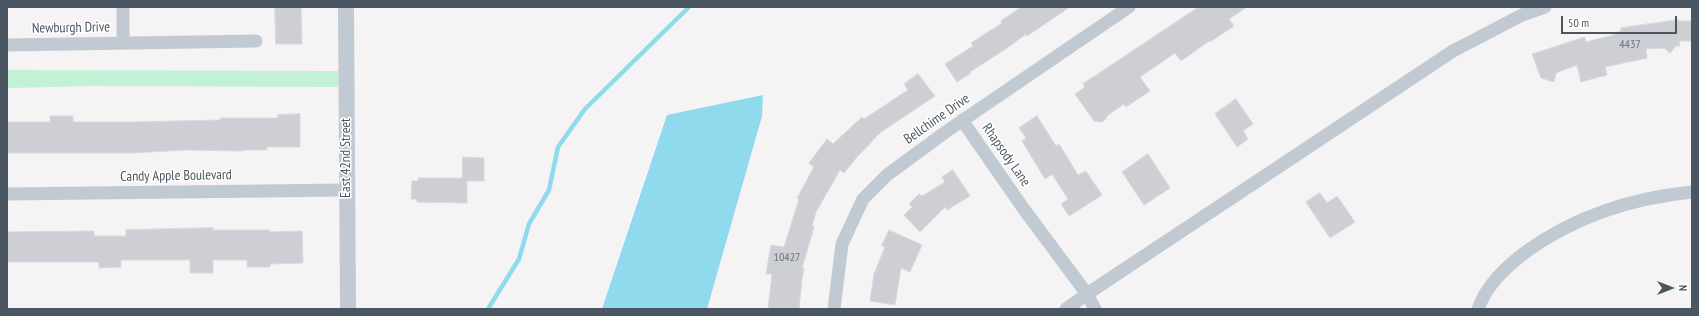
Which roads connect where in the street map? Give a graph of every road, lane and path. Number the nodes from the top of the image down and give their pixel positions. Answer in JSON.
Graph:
{"nodes":[{"id":1,"x":123,"y":7,"type":"edge"},
{"id":2,"x":346,"y":7,"type":"edge"},
{"id":3,"x":1129,"y":7,"type":"edge"},
{"id":4,"x":1545,"y":7,"type":"edge"},
{"id":5,"x":256,"y":41,"type":"dead end"},
{"id":6,"x":124,"y":43,"type":"junction"},
{"id":7,"x":7,"y":45,"type":"edge"},
{"id":8,"x":962,"y":120,"type":"junction"},
{"id":9,"x":346,"y":190,"type":"junction"},
{"id":10,"x":1692,"y":192,"type":"edge"},
{"id":11,"x":7,"y":194,"type":"edge"},
{"id":12,"x":1087,"y":294,"type":"junction"},
{"id":13,"x":348,"y":309,"type":"edge"},
{"id":14,"x":834,"y":309,"type":"edge"},
{"id":15,"x":1066,"y":309,"type":"edge"},
{"id":16,"x":1094,"y":309,"type":"edge"},
{"id":17,"x":1478,"y":309,"type":"edge"}],
"edges":[{"from":1,"to":6,"type":"street","name":"Newburgh Drive"},
{"from":2,"to":9,"type":"street","name":"East 42nd Street"},
{"from":3,"to":8,"type":"street","name":"Bellchime Drive"},
{"from":4,"to":12,"type":"street"},
{"from":5,"to":6,"type":"street"},
{"from":6,"to":7,"type":"street","name":"Newburgh Drive"},
{"from":8,"to":12,"type":"street","name":"Rhapsody Lane"},
{"from":8,"to":14,"type":"street","name":"Bellchime Drive"},
{"from":9,"to":11,"type":"street","name":"Candy Apple Boulevard"},
{"from":9,"to":13,"type":"street","name":"East 42nd Street"},
{"from":10,"to":17,"type":"street"},
{"from":12,"to":15,"type":"street"},
{"from":12,"to":16,"type":"street","name":"Rhapsody Lane"}]}
